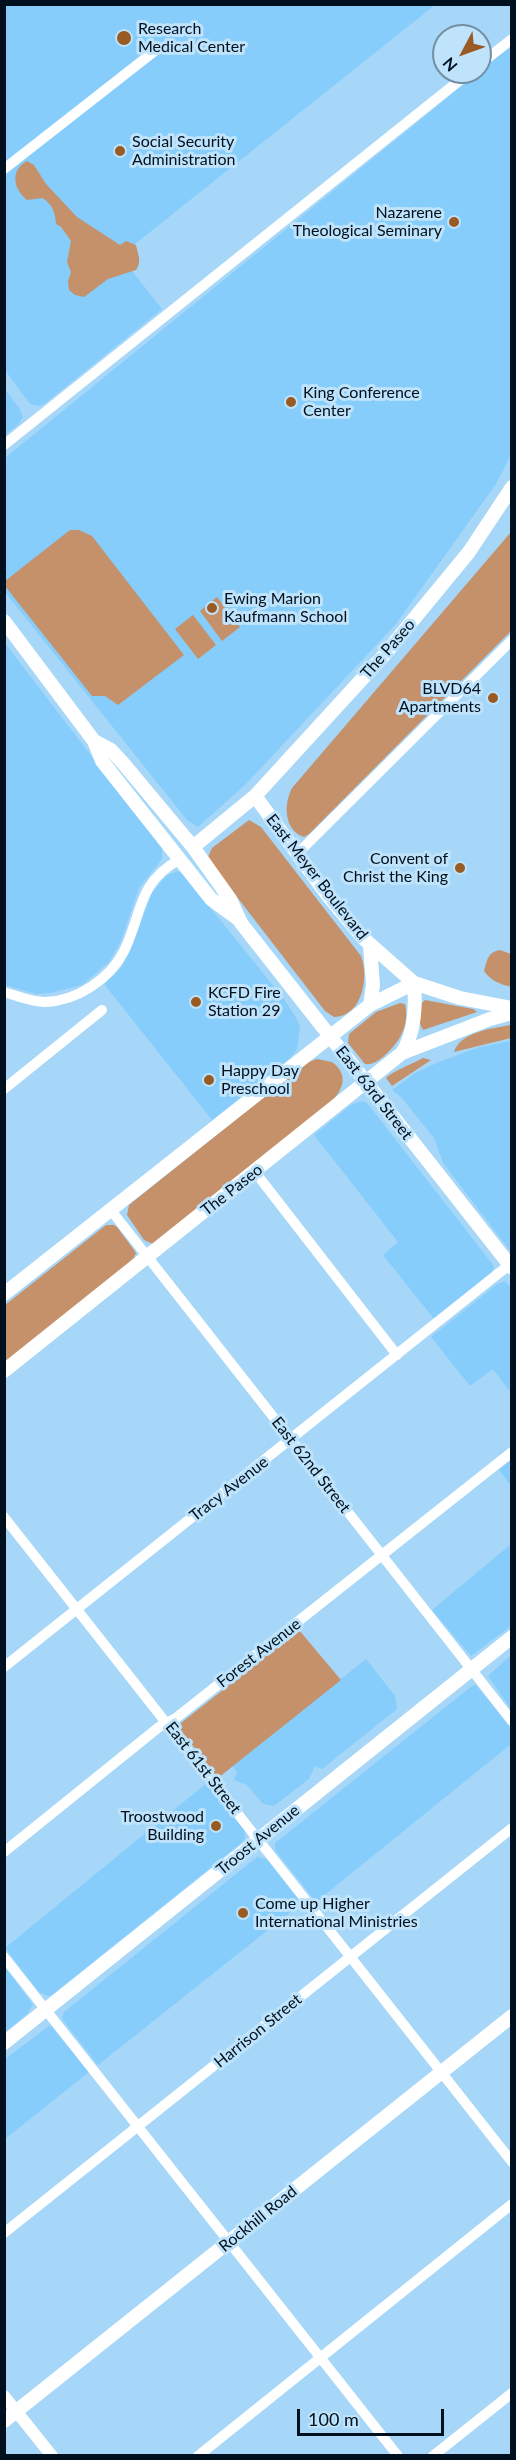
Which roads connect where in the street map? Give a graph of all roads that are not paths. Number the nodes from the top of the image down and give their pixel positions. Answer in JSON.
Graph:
{"nodes":[{"id":1,"x":512,"y":39,"type":"edge"},
{"id":2,"x":156,"y":50,"type":"dead end"},
{"id":3,"x":492,"y":55,"type":"edge"},
{"id":4,"x":455,"y":84,"type":"edge"},
{"id":5,"x":4,"y":169,"type":"edge"},
{"id":6,"x":4,"y":445,"type":"edge"},
{"id":7,"x":510,"y":492,"type":"edge"},
{"id":8,"x":4,"y":621,"type":"edge"},
{"id":9,"x":512,"y":640,"type":"edge"},
{"id":10,"x":94,"y":741,"type":"junction"},
{"id":11,"x":255,"y":796,"type":"junction"},
{"id":12,"x":137,"y":805,"type":"junction"},
{"id":13,"x":193,"y":847,"type":"junction"},
{"id":14,"x":298,"y":853,"type":"junction"},
{"id":15,"x":180,"y":859,"type":"junction"},
{"id":16,"x":230,"y":899,"type":"junction"},
{"id":17,"x":237,"y":918,"type":"junction"},
{"id":18,"x":370,"y":946,"type":"junction"},
{"id":19,"x":414,"y":983,"type":"junction"},
{"id":20,"x":4,"y":992,"type":"edge"},
{"id":21,"x":370,"y":1005,"type":"junction"},
{"id":22,"x":512,"y":1008,"type":"edge"},
{"id":23,"x":102,"y":1010,"type":"dead end"},
{"id":24,"x":512,"y":1013,"type":"edge"},
{"id":25,"x":330,"y":1036,"type":"junction"},
{"id":26,"x":402,"y":1053,"type":"junction"},
{"id":27,"x":366,"y":1083,"type":"junction"},
{"id":28,"x":4,"y":1089,"type":"edge"},
{"id":29,"x":255,"y":1172,"type":"junction"},
{"id":30,"x":110,"y":1209,"type":"junction"},
{"id":31,"x":147,"y":1257,"type":"junction"},
{"id":32,"x":510,"y":1266,"type":"edge"},
{"id":33,"x":4,"y":1294,"type":"edge"},
{"id":34,"x":397,"y":1355,"type":"junction"},
{"id":35,"x":4,"y":1371,"type":"edge"},
{"id":36,"x":291,"y":1440,"type":"junction"},
{"id":37,"x":512,"y":1452,"type":"edge"},
{"id":38,"x":4,"y":1517,"type":"edge"},
{"id":39,"x":382,"y":1556,"type":"junction"},
{"id":40,"x":78,"y":1609,"type":"junction"},
{"id":41,"x":512,"y":1637,"type":"edge"},
{"id":42,"x":4,"y":1667,"type":"edge"},
{"id":43,"x":471,"y":1669,"type":"junction"},
{"id":44,"x":512,"y":1721,"type":"edge"},
{"id":45,"x":167,"y":1723,"type":"junction"},
{"id":46,"x":512,"y":1828,"type":"edge"},
{"id":47,"x":259,"y":1840,"type":"junction"},
{"id":48,"x":4,"y":1852,"type":"edge"},
{"id":49,"x":4,"y":1957,"type":"edge"},
{"id":50,"x":351,"y":1957,"type":"junction"},
{"id":51,"x":46,"y":2010,"type":"junction"},
{"id":52,"x":512,"y":2016,"type":"edge"},
{"id":53,"x":4,"y":2043,"type":"edge"},
{"id":54,"x":442,"y":2072,"type":"junction"},
{"id":55,"x":138,"y":2127,"type":"junction"},
{"id":56,"x":512,"y":2162,"type":"edge"},
{"id":57,"x":512,"y":2204,"type":"edge"},
{"id":58,"x":4,"y":2233,"type":"edge"},
{"id":59,"x":229,"y":2242,"type":"junction"},
{"id":60,"x":320,"y":2358,"type":"junction"},
{"id":61,"x":512,"y":2393,"type":"edge"},
{"id":62,"x":4,"y":2396,"type":"edge"},
{"id":63,"x":17,"y":2411,"type":"junction"},
{"id":64,"x":4,"y":2421,"type":"edge"},
{"id":65,"x":52,"y":2456,"type":"edge"},
{"id":66,"x":198,"y":2456,"type":"edge"},
{"id":67,"x":398,"y":2456,"type":"edge"},
{"id":68,"x":433,"y":2456,"type":"edge"}],
"edges":[{"from":1,"to":3,"type":"street"},
{"from":2,"to":5,"type":"street"},
{"from":4,"to":6,"type":"street"},
{"from":7,"to":11,"type":"main road","name":"The Paseo"},
{"from":8,"to":10,"type":"main road","name":"East 63rd Street"},
{"from":9,"to":14,"type":"street"},
{"from":10,"to":12,"type":"main road","name":"East 63rd Street"},
{"from":10,"to":13,"type":"main road","name":"East 63rd Street"},
{"from":11,"to":13,"type":"main road","name":"The Paseo"},
{"from":11,"to":14,"type":"main road","name":"East Meyer Boulevard"},
{"from":12,"to":13,"type":"main road"},
{"from":12,"to":15,"type":"main road","name":"East 63rd Street"},
{"from":13,"to":16,"type":"main road","name":"East 63rd Street"},
{"from":14,"to":18,"type":"main road","name":"East Meyer Boulevard"},
{"from":15,"to":16,"type":"main road"},
{"from":15,"to":17,"type":"main road","name":"East 63rd Street"},
{"from":15,"to":20,"type":"street"},
{"from":16,"to":17,"type":"main road","name":"East 63rd Street"},
{"from":17,"to":25,"type":"main road","name":"East 63rd Street"},
{"from":18,"to":19,"type":"main road","name":"East Meyer Boulevard"},
{"from":18,"to":21,"type":"main road"},
{"from":19,"to":21,"type":"main road"},
{"from":19,"to":22,"type":"main road","name":"East Meyer Boulevard"},
{"from":19,"to":26,"type":"main road"},
{"from":21,"to":25,"type":"main road"},
{"from":23,"to":28,"type":"street"},
{"from":24,"to":26,"type":"main road"},
{"from":25,"to":27,"type":"main road","name":"East 63rd Street"},
{"from":25,"to":30,"type":"main road"},
{"from":26,"to":27,"type":"main road","name":"The Paseo"},
{"from":27,"to":29,"type":"main road","name":"The Paseo"},
{"from":27,"to":32,"type":"main road","name":"East 63rd Street"},
{"from":29,"to":31,"type":"main road","name":"The Paseo"},
{"from":29,"to":34,"type":"street"},
{"from":30,"to":31,"type":"street","name":"East 62nd Street"},
{"from":30,"to":33,"type":"main road"},
{"from":31,"to":35,"type":"main road","name":"The Paseo"},
{"from":31,"to":36,"type":"street","name":"East 62nd Street"},
{"from":32,"to":34,"type":"street","name":"Tracy Avenue"},
{"from":34,"to":36,"type":"street","name":"Tracy Avenue"},
{"from":36,"to":39,"type":"street","name":"East 62nd Street"},
{"from":36,"to":40,"type":"street","name":"Tracy Avenue"},
{"from":37,"to":39,"type":"street","name":"Forest Avenue"},
{"from":38,"to":40,"type":"street","name":"East 61st Street"},
{"from":39,"to":43,"type":"street","name":"East 62nd Street"},
{"from":39,"to":45,"type":"street","name":"Forest Avenue"},
{"from":40,"to":42,"type":"street","name":"Tracy Avenue"},
{"from":40,"to":45,"type":"street","name":"East 61st Street"},
{"from":41,"to":43,"type":"main road","name":"Troost Avenue"},
{"from":43,"to":44,"type":"street","name":"East 62nd Street"},
{"from":43,"to":47,"type":"main road","name":"Troost Avenue"},
{"from":45,"to":47,"type":"street","name":"East 61st Street"},
{"from":45,"to":48,"type":"street","name":"Forest Avenue"},
{"from":46,"to":50,"type":"street","name":"Harrison Street"},
{"from":47,"to":50,"type":"street","name":"East 61st Street"},
{"from":47,"to":51,"type":"main road","name":"Troost Avenue"},
{"from":49,"to":51,"type":"street"},
{"from":50,"to":54,"type":"street","name":"East 61st Street"},
{"from":50,"to":55,"type":"street","name":"Harrison Street"},
{"from":51,"to":53,"type":"main road","name":"Troost Avenue"},
{"from":51,"to":55,"type":"street"},
{"from":52,"to":54,"type":"main road","name":"Rockhill Road"},
{"from":54,"to":56,"type":"street","name":"East 61st Street"},
{"from":54,"to":59,"type":"main road","name":"Rockhill Road"},
{"from":55,"to":58,"type":"street","name":"Harrison Street"},
{"from":55,"to":59,"type":"street"},
{"from":57,"to":60,"type":"street"},
{"from":59,"to":60,"type":"street"},
{"from":59,"to":63,"type":"main road","name":"Rockhill Road"},
{"from":60,"to":66,"type":"street"},
{"from":60,"to":67,"type":"street"},
{"from":61,"to":68,"type":"street"},
{"from":62,"to":63,"type":"street"},
{"from":63,"to":64,"type":"main road","name":"Rockhill Road"},
{"from":63,"to":65,"type":"street"}]}
